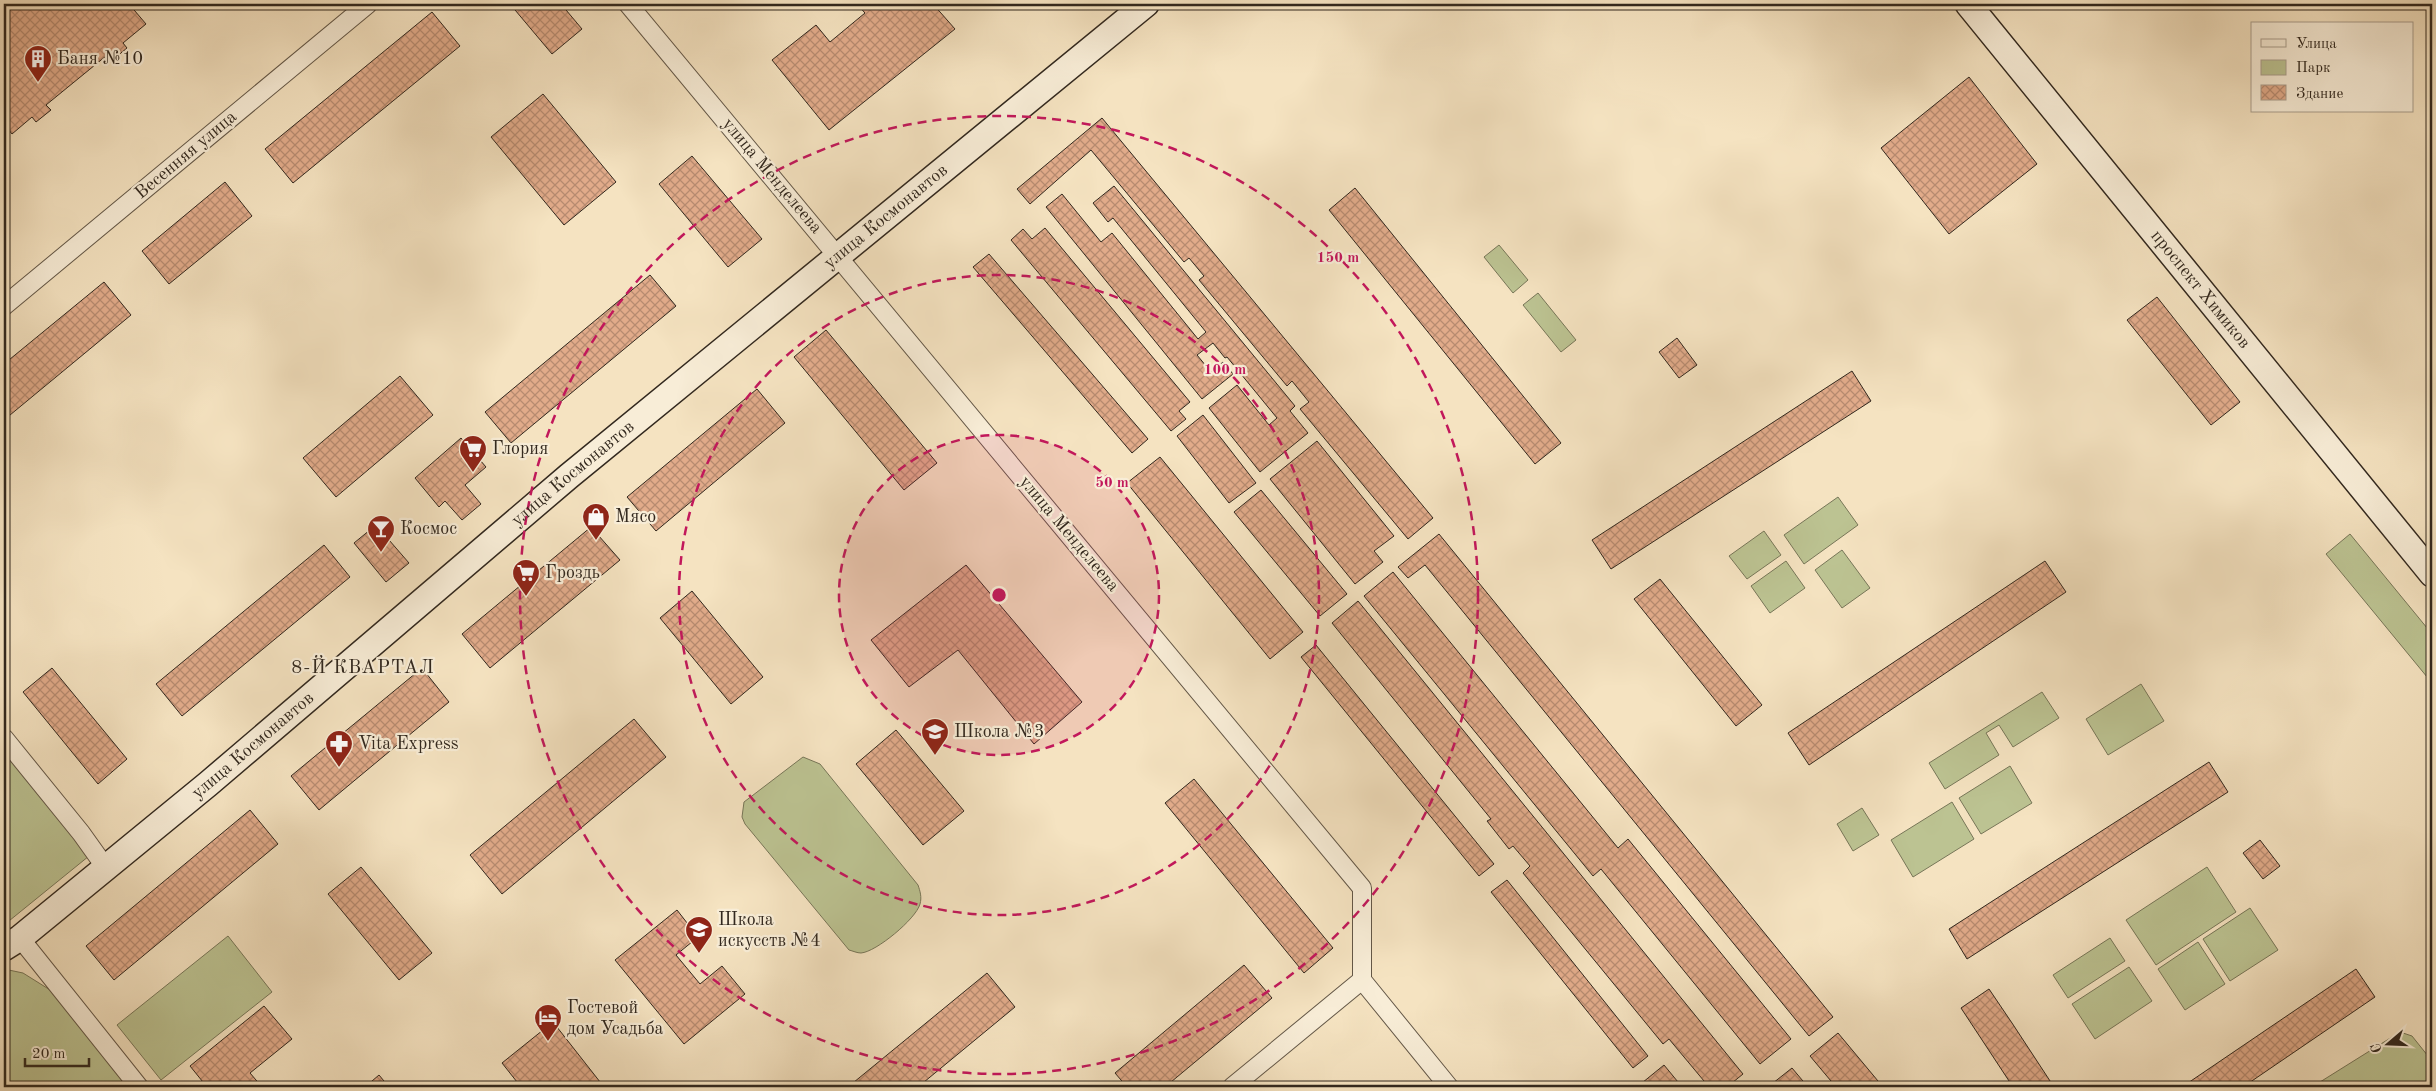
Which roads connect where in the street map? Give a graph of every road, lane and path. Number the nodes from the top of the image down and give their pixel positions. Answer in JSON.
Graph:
{"nodes":[{"id":1,"x":368,"y":4,"type":"edge"},
{"id":2,"x":628,"y":4,"type":"edge"},
{"id":3,"x":1146,"y":4,"type":"edge"},
{"id":4,"x":1968,"y":4,"type":"edge"},
{"id":5,"x":838,"y":255,"type":"junction"},
{"id":6,"x":4,"y":306,"type":"edge"},
{"id":7,"x":2432,"y":574,"type":"edge"},
{"id":8,"x":4,"y":738,"type":"edge"},
{"id":9,"x":106,"y":868,"type":"junction"},
{"id":10,"x":12,"y":943,"type":"edge"},
{"id":11,"x":1362,"y":980,"type":"junction"},
{"id":12,"x":139,"y":1087,"type":"edge"},
{"id":13,"x":1232,"y":1087,"type":"edge"},
{"id":14,"x":1449,"y":1087,"type":"edge"}],
"edges":[{"from":1,"to":6,"type":"street","name":"Весенняя улица"},
{"from":2,"to":5,"type":"street","name":"улица Менделеева"},
{"from":3,"to":5,"type":"street","name":"улица Космонавтов"},
{"from":4,"to":7,"type":"street","name":"проспект Химиков"},
{"from":5,"to":9,"type":"street","name":"улица Космонавтов"},
{"from":5,"to":11,"type":"street","name":"улица Менделеева"},
{"from":8,"to":9,"type":"street"},
{"from":9,"to":10,"type":"street","name":"улица Космонавтов"},
{"from":10,"to":12,"type":"street"},
{"from":11,"to":13,"type":"street"},
{"from":11,"to":14,"type":"street"}]}
